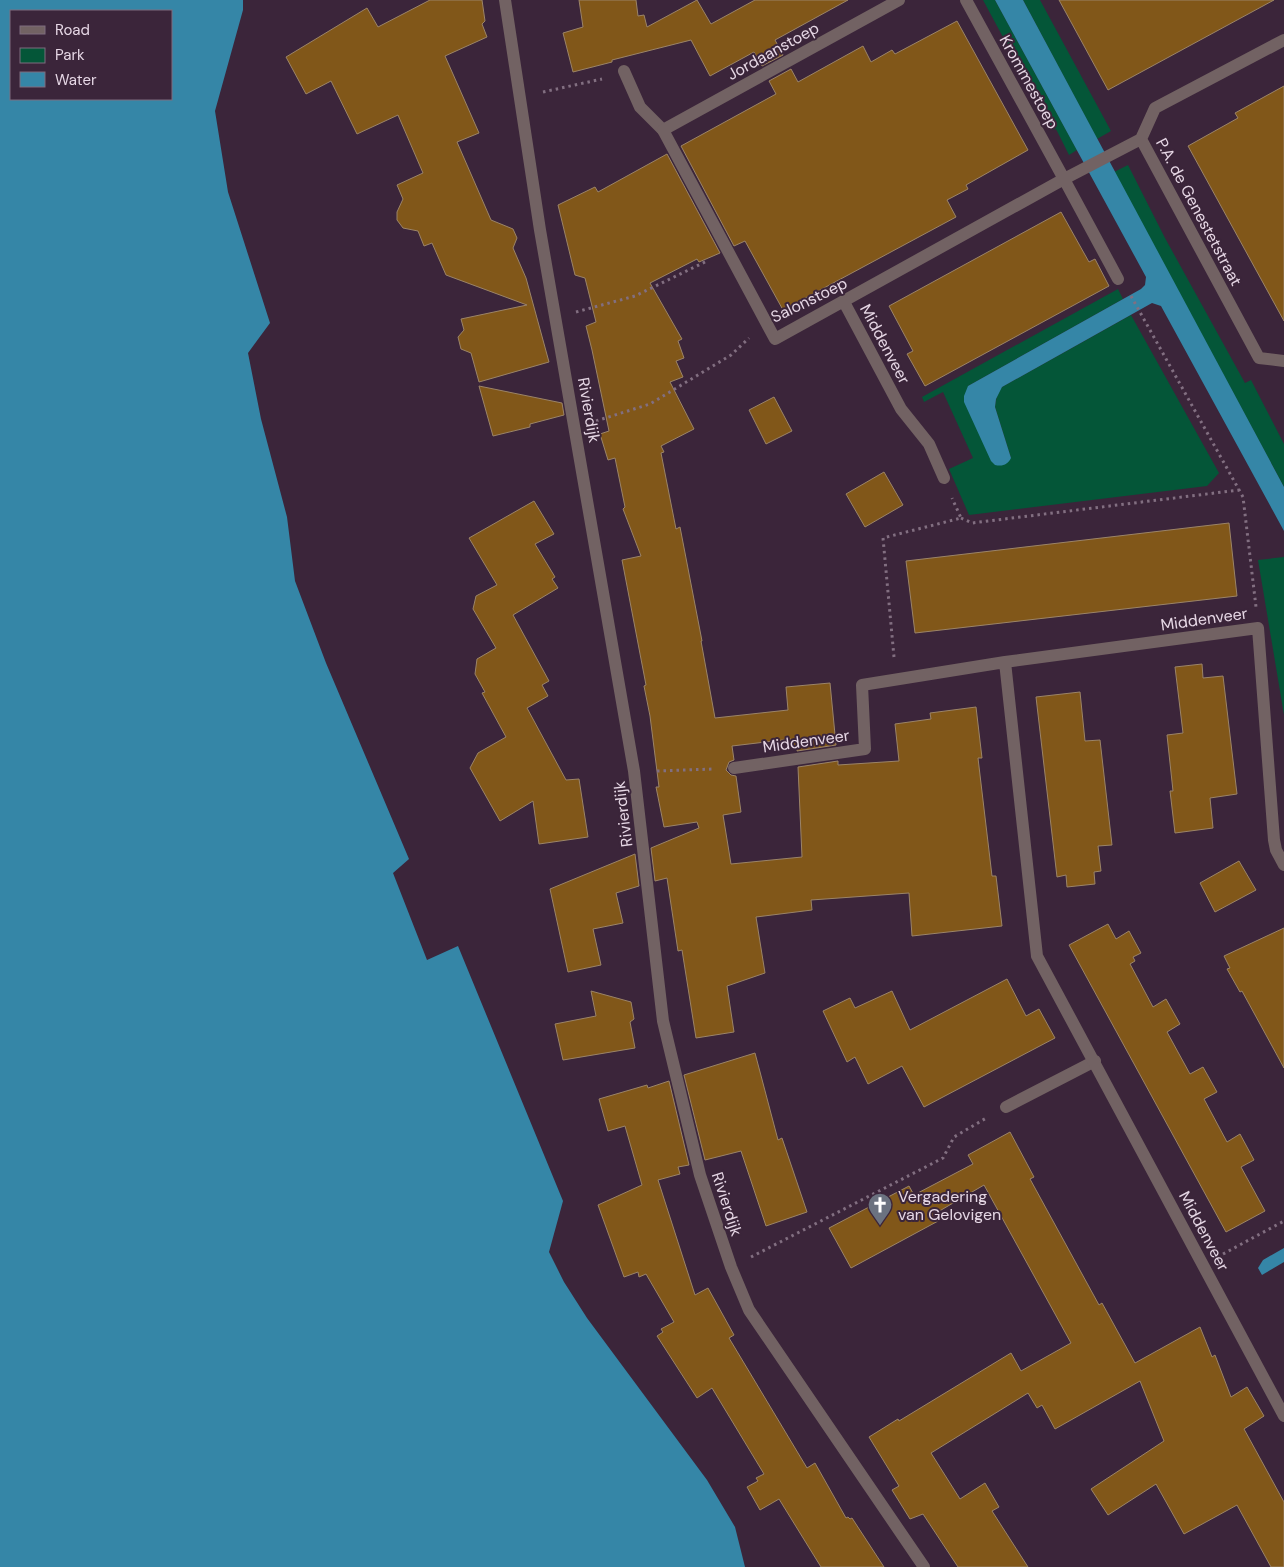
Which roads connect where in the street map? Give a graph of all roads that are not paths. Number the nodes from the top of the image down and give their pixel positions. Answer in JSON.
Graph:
{"nodes":[{"id":1,"x":505,"y":0,"type":"edge"},
{"id":2,"x":899,"y":0,"type":"edge"},
{"id":3,"x":966,"y":0,"type":"edge"},
{"id":4,"x":1284,"y":40,"type":"edge"},
{"id":5,"x":624,"y":71,"type":"dead end"},
{"id":6,"x":663,"y":130,"type":"junction"},
{"id":7,"x":1141,"y":140,"type":"junction"},
{"id":8,"x":1064,"y":179,"type":"junction"},
{"id":9,"x":1118,"y":279,"type":"dead end"},
{"id":10,"x":844,"y":302,"type":"junction"},
{"id":11,"x":1284,"y":361,"type":"edge"},
{"id":12,"x":944,"y":478,"type":"road end"},
{"id":13,"x":1005,"y":662,"type":"junction"},
{"id":14,"x":734,"y":768,"type":"road end"},
{"id":15,"x":1284,"y":865,"type":"edge"},
{"id":16,"x":1094,"y":1061,"type":"junction"},
{"id":17,"x":1006,"y":1107,"type":"road end"},
{"id":18,"x":1284,"y":1416,"type":"edge"},
{"id":19,"x":924,"y":1567,"type":"edge"}],
"edges":[{"from":1,"to":19,"type":"street","name":"Rivierdijk"},
{"from":2,"to":6,"type":"street","name":"Jordaanstoep"},
{"from":3,"to":8,"type":"street","name":"Krommestoep"},
{"from":4,"to":7,"type":"street","name":"P.A. de Genestetstraat"},
{"from":5,"to":6,"type":"street","name":"Salonstoep"},
{"from":6,"to":10,"type":"street","name":"Salonstoep"},
{"from":7,"to":8,"type":"street","name":"Salonstoep"},
{"from":7,"to":11,"type":"street","name":"P.A. de Genestetstraat"},
{"from":8,"to":9,"type":"street"},
{"from":8,"to":10,"type":"street","name":"Salonstoep"},
{"from":10,"to":12,"type":"street","name":"Middenveer"},
{"from":13,"to":14,"type":"street","name":"Middenveer"},
{"from":13,"to":15,"type":"street","name":"Middenveer"},
{"from":13,"to":16,"type":"street","name":"Middenveer"},
{"from":16,"to":17,"type":"street"},
{"from":16,"to":18,"type":"street","name":"Middenveer"}]}
